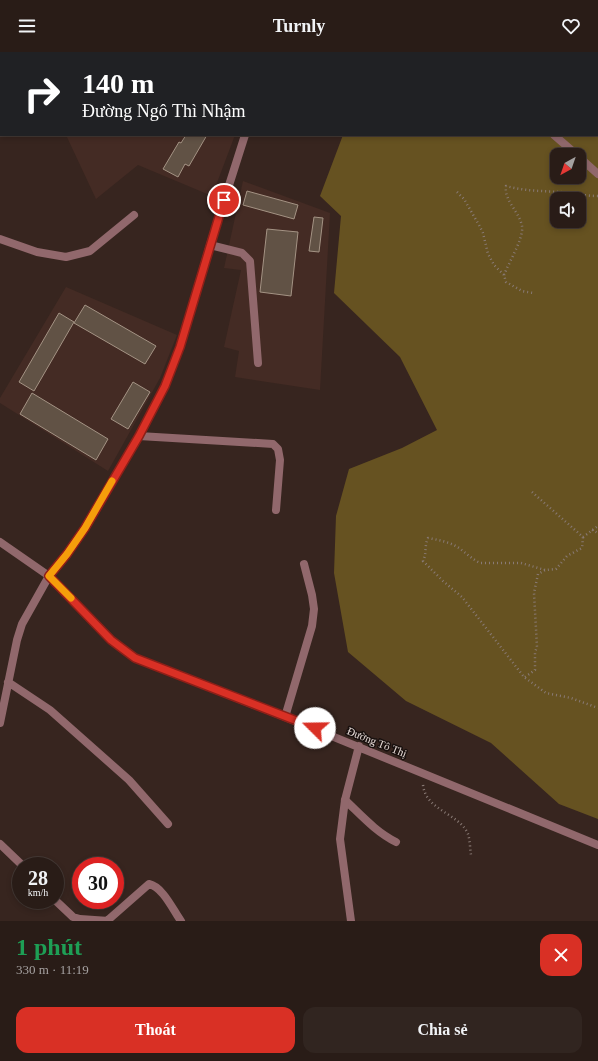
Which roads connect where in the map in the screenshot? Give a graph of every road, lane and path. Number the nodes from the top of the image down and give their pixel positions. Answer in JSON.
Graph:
{"nodes":[{"id":1,"x":245,"y":136,"type":"edge"},
{"id":2,"x":555,"y":136,"type":"edge"},
{"id":3,"x":569,"y":148,"type":"edge"},
{"id":4,"x":586,"y":163,"type":"edge"},
{"id":5,"x":598,"y":174,"type":"edge"},
{"id":6,"x":457,"y":192,"type":"dead end"},
{"id":7,"x":598,"y":196,"type":"edge"},
{"id":8,"x":134,"y":215,"type":"dead end"},
{"id":9,"x":0,"y":239,"type":"edge"},
{"id":10,"x":210,"y":245,"type":"junction"},
{"id":11,"x":504,"y":275,"type":"junction"},
{"id":12,"x":533,"y":293,"type":"dead end"},
{"id":13,"x":258,"y":363,"type":"dead end"},
{"id":14,"x":139,"y":436,"type":"junction"},
{"id":15,"x":532,"y":492,"type":"dead end"},
{"id":16,"x":276,"y":510,"type":"dead end"},
{"id":17,"x":598,"y":526,"type":"edge"},
{"id":18,"x":592,"y":530,"type":"junction"},
{"id":19,"x":598,"y":533,"type":"edge"},
{"id":20,"x":583,"y":537,"type":"junction"},
{"id":21,"x":0,"y":542,"type":"edge"},
{"id":22,"x":304,"y":564,"type":"dead end"},
{"id":23,"x":545,"y":570,"type":"junction"},
{"id":24,"x":49,"y":576,"type":"junction"},
{"id":25,"x":524,"y":678,"type":"junction"},
{"id":26,"x":8,"y":682,"type":"junction"},
{"id":27,"x":598,"y":708,"type":"edge"},
{"id":28,"x":285,"y":716,"type":"junction"},
{"id":29,"x":0,"y":723,"type":"edge"},
{"id":30,"x":358,"y":746,"type":"junction"},
{"id":31,"x":422,"y":772,"type":"junction"},
{"id":32,"x":345,"y":800,"type":"junction"},
{"id":33,"x":168,"y":824,"type":"dead end"},
{"id":34,"x":396,"y":842,"type":"dead end"},
{"id":35,"x":0,"y":844,"type":"edge"},
{"id":36,"x":598,"y":845,"type":"edge"},
{"id":37,"x":471,"y":855,"type":"dead end"},
{"id":38,"x":14,"y":857,"type":"edge"},
{"id":39,"x":63,"y":909,"type":"edge"},
{"id":40,"x":72,"y":919,"type":"edge"},
{"id":41,"x":109,"y":921,"type":"edge"},
{"id":42,"x":181,"y":921,"type":"edge"},
{"id":43,"x":351,"y":921,"type":"edge"}],
"edges":[{"from":1,"to":10,"type":"street"},
{"from":2,"to":3,"type":"street"},
{"from":4,"to":5,"type":"street"},
{"from":6,"to":11,"type":"path"},
{"from":7,"to":11,"type":"path"},
{"from":8,"to":9,"type":"street"},
{"from":10,"to":13,"type":"street"},
{"from":10,"to":14,"type":"street"},
{"from":11,"to":12,"type":"path"},
{"from":14,"to":16,"type":"street"},
{"from":14,"to":24,"type":"street"},
{"from":15,"to":20,"type":"path"},
{"from":17,"to":18,"type":"path"},
{"from":18,"to":19,"type":"path"},
{"from":18,"to":20,"type":"path"},
{"from":20,"to":23,"type":"path"},
{"from":21,"to":24,"type":"street","name":"Đường Tô Thị"},
{"from":22,"to":28,"type":"street"},
{"from":23,"to":25,"type":"path"},
{"from":23,"to":25,"type":"path"},
{"from":24,"to":26,"type":"street"},
{"from":24,"to":28,"type":"street","name":"Đường Tô Thị"},
{"from":25,"to":27,"type":"path"},
{"from":26,"to":29,"type":"street"},
{"from":26,"to":33,"type":"street"},
{"from":28,"to":30,"type":"street","name":"Đường Tô Thị"},
{"from":30,"to":31,"type":"street","name":"Đường Tô Thị"},
{"from":30,"to":32,"type":"street"},
{"from":31,"to":36,"type":"street","name":"Đường Tô Thị"},
{"from":31,"to":37,"type":"path"},
{"from":32,"to":34,"type":"street"},
{"from":32,"to":43,"type":"street"},
{"from":35,"to":38,"type":"street"},
{"from":39,"to":40,"type":"street"},
{"from":40,"to":41,"type":"street"},
{"from":41,"to":42,"type":"street"}]}
